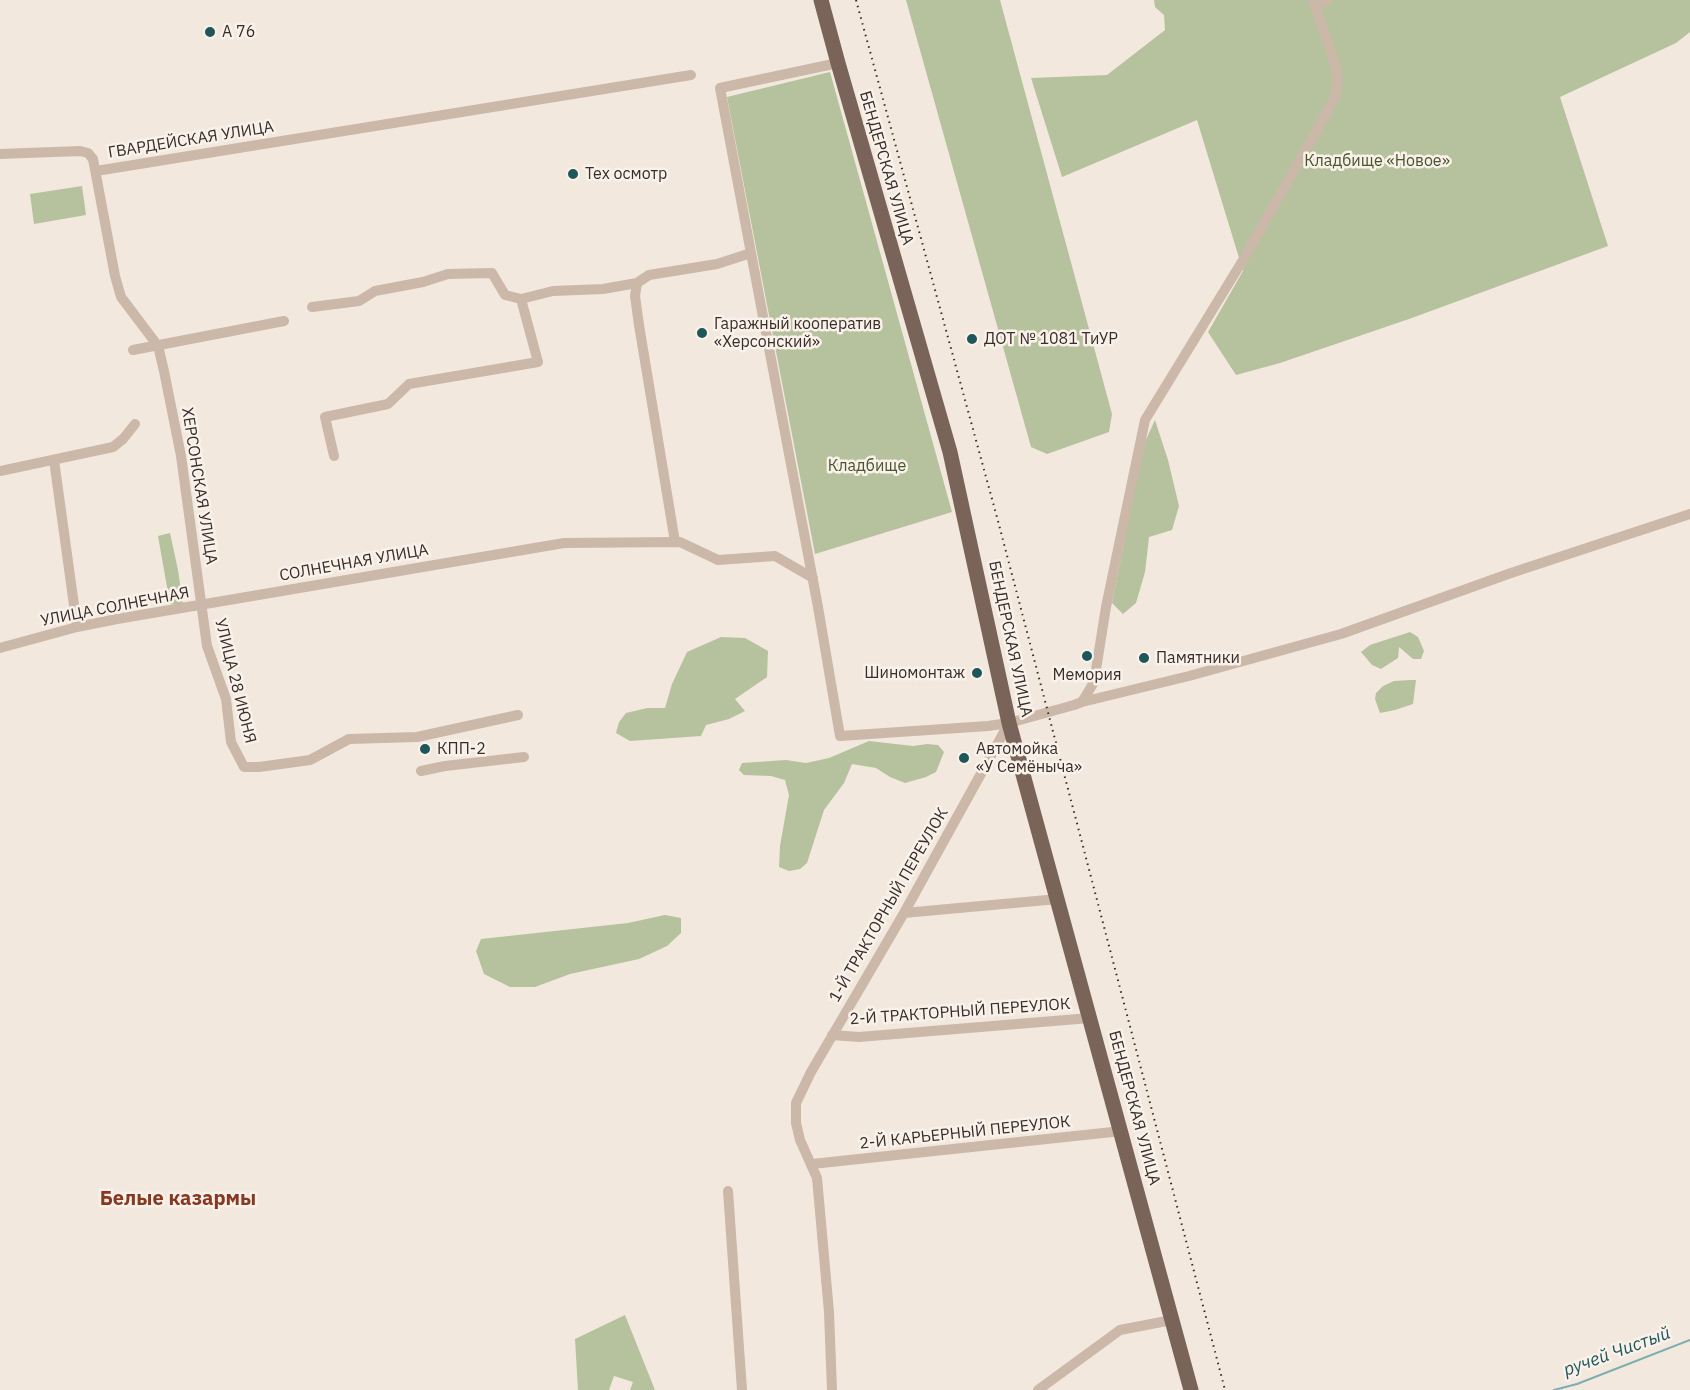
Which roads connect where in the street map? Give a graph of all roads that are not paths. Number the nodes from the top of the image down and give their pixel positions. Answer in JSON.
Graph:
{"nodes":[{"id":1,"x":816,"y":0,"type":"edge"},
{"id":2,"x":821,"y":0,"type":"edge"},
{"id":3,"x":1328,"y":0,"type":"edge"},
{"id":4,"x":1314,"y":2,"type":"edge"},
{"id":5,"x":826,"y":17,"type":"junction"},
{"id":6,"x":838,"y":63,"type":"junction"},
{"id":7,"x":691,"y":75,"type":"dead end"},
{"id":8,"x":0,"y":154,"type":"edge"},
{"id":9,"x":96,"y":171,"type":"junction"},
{"id":10,"x":751,"y":253,"type":"junction"},
{"id":11,"x":637,"y":283,"type":"junction"},
{"id":12,"x":521,"y":299,"type":"junction"},
{"id":13,"x":312,"y":307,"type":"dead end"},
{"id":14,"x":284,"y":321,"type":"dead end"},
{"id":15,"x":158,"y":346,"type":"junction"},
{"id":16,"x":133,"y":350,"type":"dead end"},
{"id":17,"x":135,"y":424,"type":"dead end"},
{"id":18,"x":334,"y":456,"type":"dead end"},
{"id":19,"x":54,"y":460,"type":"junction"},
{"id":20,"x":0,"y":471,"type":"edge"},
{"id":21,"x":1690,"y":513,"type":"edge"},
{"id":22,"x":675,"y":542,"type":"junction"},
{"id":23,"x":813,"y":578,"type":"junction"},
{"id":24,"x":202,"y":605,"type":"junction"},
{"id":25,"x":77,"y":627,"type":"junction"},
{"id":26,"x":0,"y":648,"type":"edge"},
{"id":27,"x":1082,"y":702,"type":"junction"},
{"id":28,"x":518,"y":715,"type":"dead end"},
{"id":29,"x":1009,"y":723,"type":"junction"},
{"id":30,"x":524,"y":757,"type":"dead end"},
{"id":31,"x":421,"y":771,"type":"dead end"},
{"id":32,"x":1058,"y":899,"type":"junction"},
{"id":33,"x":904,"y":913,"type":"junction"},
{"id":34,"x":1090,"y":1018,"type":"junction"},
{"id":35,"x":832,"y":1035,"type":"junction"},
{"id":36,"x":1122,"y":1131,"type":"junction"},
{"id":37,"x":812,"y":1164,"type":"junction"},
{"id":38,"x":728,"y":1191,"type":"dead end"},
{"id":39,"x":1172,"y":1320,"type":"junction"},
{"id":40,"x":742,"y":1390,"type":"edge"},
{"id":41,"x":832,"y":1390,"type":"edge"},
{"id":42,"x":1038,"y":1390,"type":"edge"},
{"id":43,"x":1191,"y":1390,"type":"edge"}],
"edges":[{"from":1,"to":5,"type":"street"},
{"from":2,"to":5,"type":"main road","name":"БЕНДЕРСКАЯ УЛИЦА"},
{"from":3,"to":4,"type":"street"},
{"from":4,"to":27,"type":"street"},
{"from":5,"to":6,"type":"main road","name":"БЕНДЕРСКАЯ УЛИЦА"},
{"from":6,"to":10,"type":"street"},
{"from":6,"to":29,"type":"main road","name":"БЕНДЕРСКАЯ УЛИЦА"},
{"from":7,"to":9,"type":"street","name":"ГВАРДЕЙСКАЯ УЛИЦА"},
{"from":8,"to":9,"type":"street","name":"ГВАРДЕЙСКАЯ УЛИЦА"},
{"from":9,"to":15,"type":"street"},
{"from":10,"to":11,"type":"street"},
{"from":10,"to":23,"type":"street"},
{"from":11,"to":12,"type":"street"},
{"from":11,"to":22,"type":"street"},
{"from":12,"to":13,"type":"street"},
{"from":12,"to":18,"type":"street"},
{"from":14,"to":15,"type":"street"},
{"from":15,"to":16,"type":"street"},
{"from":15,"to":24,"type":"street","name":"ХЕРСОНСКАЯ УЛИЦА"},
{"from":17,"to":19,"type":"street"},
{"from":19,"to":20,"type":"street"},
{"from":19,"to":25,"type":"street"},
{"from":21,"to":27,"type":"street"},
{"from":22,"to":23,"type":"street"},
{"from":22,"to":24,"type":"street","name":"СОЛНЕЧНАЯ УЛИЦА"},
{"from":23,"to":29,"type":"street"},
{"from":24,"to":25,"type":"street","name":"УЛИЦА СОЛНЕЧНАЯ"},
{"from":24,"to":28,"type":"street","name":"УЛИЦА 28 ИЮНЯ"},
{"from":25,"to":26,"type":"street","name":"УЛИЦА СОЛНЕЧНАЯ"},
{"from":27,"to":29,"type":"street"},
{"from":29,"to":32,"type":"main road","name":"БЕНДЕРСКАЯ УЛИЦА"},
{"from":29,"to":33,"type":"street","name":"1-Й ТРАКТОРНЫЙ ПЕРЕУЛОК"},
{"from":30,"to":31,"type":"street"},
{"from":32,"to":33,"type":"street"},
{"from":32,"to":34,"type":"main road","name":"БЕНДЕРСКАЯ УЛИЦА"},
{"from":33,"to":35,"type":"street","name":"1-Й ТРАКТОРНЫЙ ПЕРЕУЛОК"},
{"from":34,"to":35,"type":"street","name":"2-Й ТРАКТОРНЫЙ ПЕРЕУЛОК"},
{"from":34,"to":36,"type":"main road","name":"БЕНДЕРСКАЯ УЛИЦА"},
{"from":35,"to":37,"type":"street","name":"1-Й ТРАКТОРНЫЙ ПЕРЕУЛОК"},
{"from":36,"to":37,"type":"street","name":"2-Й КАРЬЕРНЫЙ ПЕРЕУЛОК"},
{"from":36,"to":39,"type":"main road","name":"БЕНДЕРСКАЯ УЛИЦА"},
{"from":37,"to":41,"type":"street"},
{"from":38,"to":40,"type":"street"},
{"from":39,"to":42,"type":"street"},
{"from":39,"to":43,"type":"main road","name":"БЕНДЕРСКАЯ УЛИЦА"}]}
